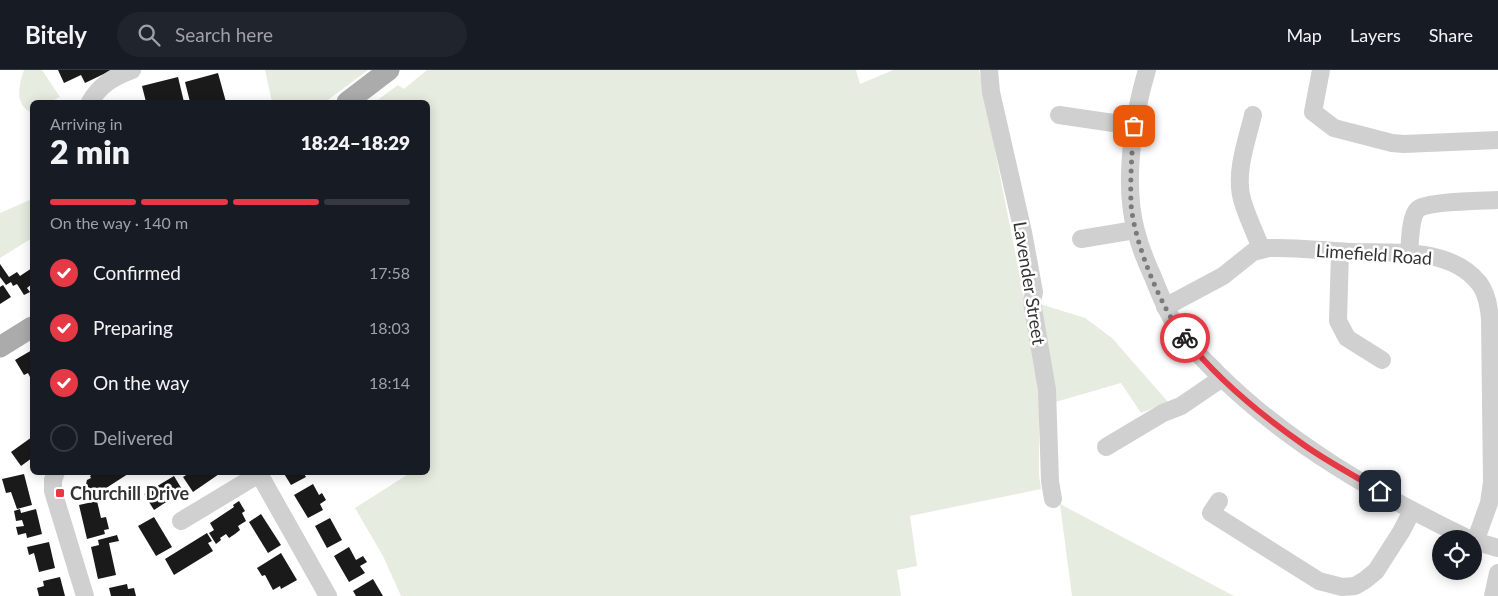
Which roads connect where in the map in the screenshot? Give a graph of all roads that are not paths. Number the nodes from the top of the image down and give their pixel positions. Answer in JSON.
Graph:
{"nodes":[{"id":1,"x":132,"y":70,"type":"edge"},
{"id":2,"x":390,"y":70,"type":"edge"},
{"id":3,"x":989,"y":70,"type":"edge"},
{"id":4,"x":1147,"y":70,"type":"edge"},
{"id":5,"x":1321,"y":70,"type":"edge"},
{"id":6,"x":91,"y":100,"type":"edge"},
{"id":7,"x":350,"y":100,"type":"edge"},
{"id":8,"x":1066,"y":121,"type":"dead end"},
{"id":9,"x":1248,"y":121,"type":"dead end"},
{"id":10,"x":1134,"y":126,"type":"junction"},
{"id":11,"x":1498,"y":140,"type":"edge"},
{"id":12,"x":1495,"y":203,"type":"edge"},
{"id":13,"x":1135,"y":230,"type":"junction"},
{"id":14,"x":1081,"y":240,"type":"dead end"},
{"id":15,"x":1260,"y":250,"type":"junction"},
{"id":16,"x":1340,"y":252,"type":"junction"},
{"id":17,"x":1410,"y":254,"type":"junction"},
{"id":18,"x":1165,"y":307,"type":"junction"},
{"id":19,"x":30,"y":328,"type":"edge"},
{"id":20,"x":0,"y":347,"type":"edge"},
{"id":21,"x":1382,"y":360,"type":"dead end"},
{"id":22,"x":1222,"y":378,"type":"junction"},
{"id":23,"x":1107,"y":449,"type":"dead end"},
{"id":24,"x":55,"y":475,"type":"edge"},
{"id":25,"x":255,"y":475,"type":"edge"},
{"id":26,"x":259,"y":475,"type":"edge"},
{"id":27,"x":1052,"y":499,"type":"dead end"},
{"id":28,"x":1218,"y":501,"type":"dead end"},
{"id":29,"x":1412,"y":511,"type":"junction"},
{"id":30,"x":181,"y":520,"type":"dead end"},
{"id":31,"x":1451,"y":530,"type":"edge"},
{"id":32,"x":1478,"y":530,"type":"edge"},
{"id":33,"x":1482,"y":544,"type":"edge"},
{"id":34,"x":1498,"y":548,"type":"edge"},
{"id":35,"x":1498,"y":573,"type":"edge"},
{"id":36,"x":85,"y":596,"type":"edge"},
{"id":37,"x":328,"y":596,"type":"edge"},
{"id":38,"x":1493,"y":596,"type":"edge"}],
"edges":[{"from":1,"to":6,"type":"street"},
{"from":2,"to":7,"type":"main road"},
{"from":3,"to":27,"type":"street","name":"Lavender Street"},
{"from":4,"to":10,"type":"street"},
{"from":5,"to":11,"type":"street"},
{"from":8,"to":10,"type":"street"},
{"from":9,"to":15,"type":"street"},
{"from":10,"to":13,"type":"street"},
{"from":12,"to":17,"type":"street"},
{"from":13,"to":14,"type":"street"},
{"from":13,"to":18,"type":"street"},
{"from":15,"to":16,"type":"street","name":"Limefield Road"},
{"from":15,"to":18,"type":"street","name":"Limefield Road"},
{"from":16,"to":17,"type":"street","name":"Limefield Road"},
{"from":16,"to":21,"type":"street"},
{"from":17,"to":32,"type":"street","name":"Limefield Road"},
{"from":18,"to":22,"type":"street"},
{"from":19,"to":20,"type":"main road"},
{"from":22,"to":23,"type":"street"},
{"from":22,"to":29,"type":"street"},
{"from":24,"to":36,"type":"street"},
{"from":25,"to":30,"type":"street"},
{"from":26,"to":37,"type":"street"},
{"from":28,"to":29,"type":"street"},
{"from":29,"to":31,"type":"street"},
{"from":33,"to":34,"type":"street"},
{"from":35,"to":38,"type":"street"}]}
